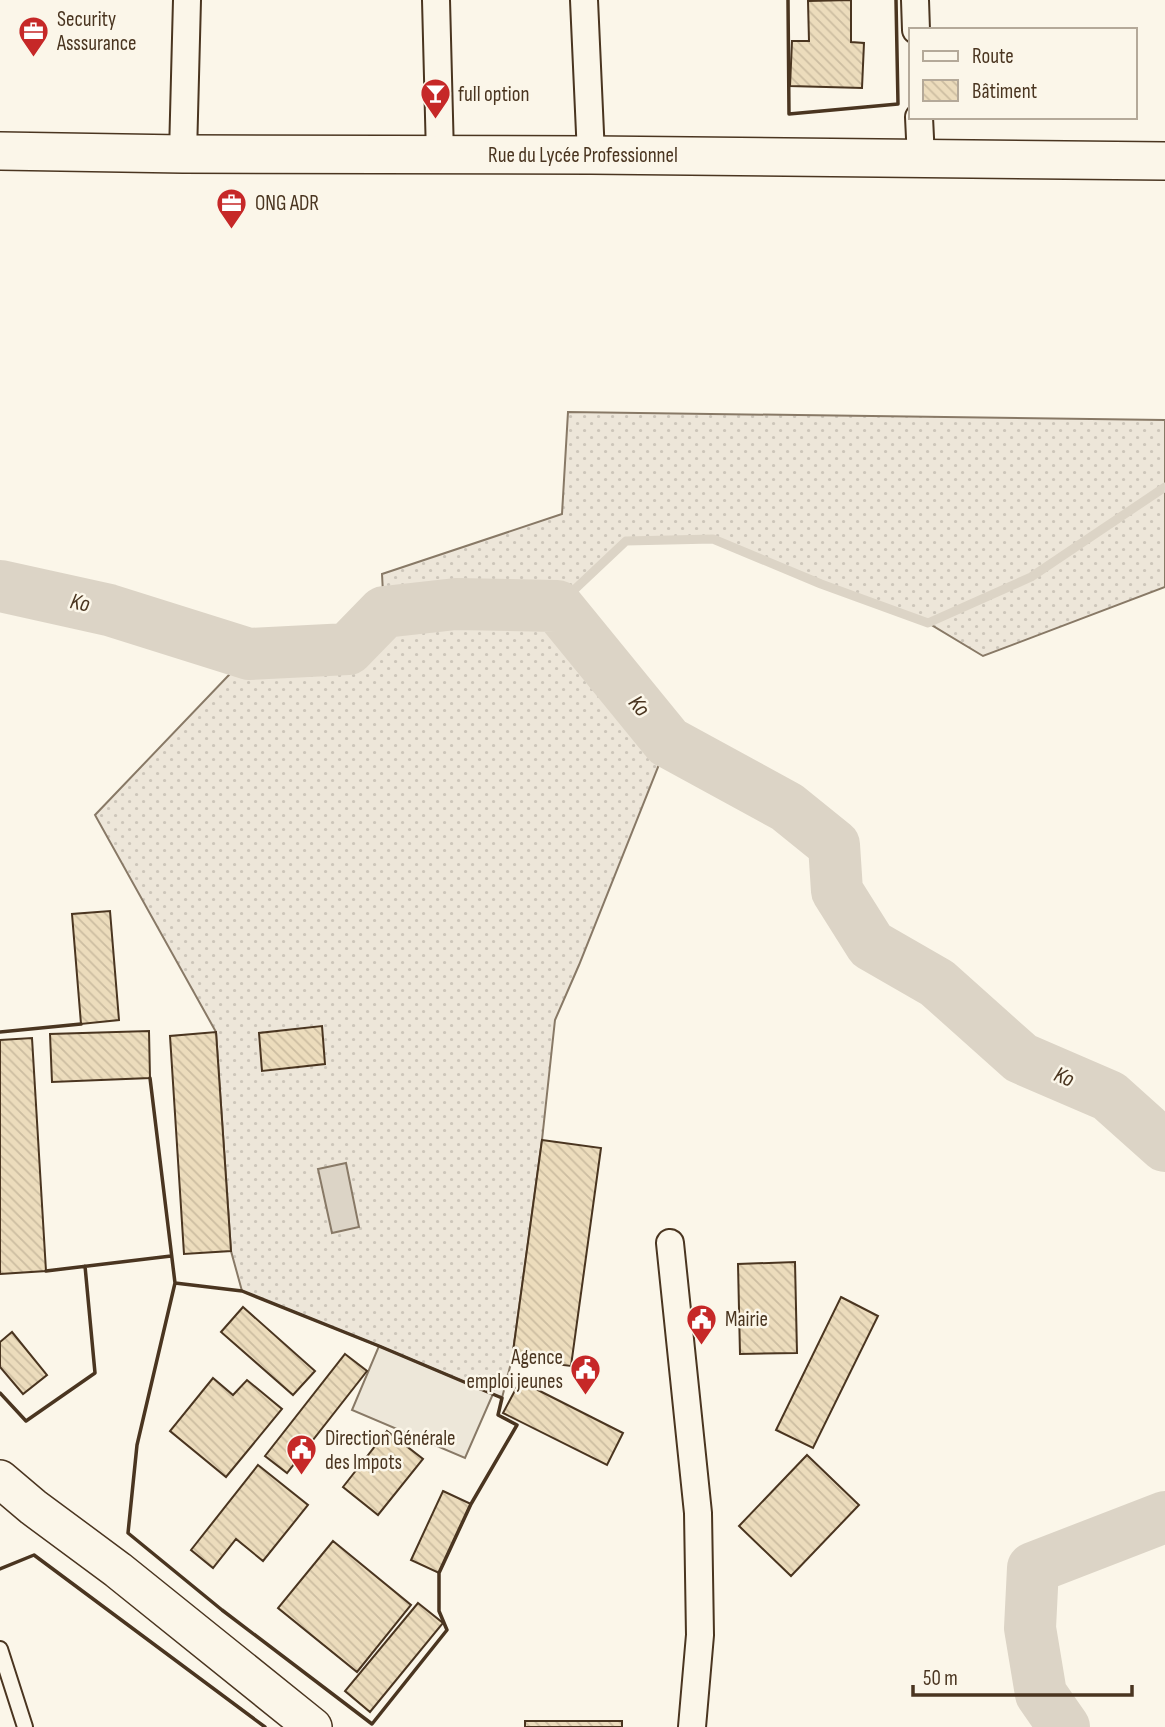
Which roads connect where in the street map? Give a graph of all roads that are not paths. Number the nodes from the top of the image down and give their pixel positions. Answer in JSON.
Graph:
{"nodes":[{"id":1,"x":187,"y":0,"type":"edge"},
{"id":2,"x":436,"y":0,"type":"edge"},
{"id":3,"x":583,"y":0,"type":"edge"},
{"id":4,"x":915,"y":0,"type":"edge"},
{"id":5,"x":916,"y":28,"type":"edge"},
{"id":6,"x":919,"y":119,"type":"edge"},
{"id":7,"x":0,"y":151,"type":"edge"},
{"id":8,"x":183,"y":153,"type":"junction"},
{"id":9,"x":440,"y":155,"type":"junction"},
{"id":10,"x":591,"y":155,"type":"junction"},
{"id":11,"x":921,"y":159,"type":"junction"},
{"id":12,"x":1165,"y":161,"type":"edge"},
{"id":13,"x":670,"y":1243,"type":"dead end"},
{"id":14,"x":0,"y":1479,"type":"edge"},
{"id":15,"x":16,"y":1506,"type":"edge"},
{"id":16,"x":0,"y":1650,"type":"edge"},
{"id":17,"x":25,"y":1727,"type":"edge"},
{"id":18,"x":313,"y":1727,"type":"edge"},
{"id":19,"x":692,"y":1727,"type":"edge"}],
"edges":[{"from":1,"to":8,"type":"street"},
{"from":2,"to":9,"type":"street"},
{"from":3,"to":10,"type":"street"},
{"from":4,"to":5,"type":"street"},
{"from":6,"to":11,"type":"street"},
{"from":7,"to":8,"type":"main road","name":"Rue du Lycée Professionnel"},
{"from":8,"to":9,"type":"main road","name":"Rue du Lycée Professionnel"},
{"from":9,"to":10,"type":"main road","name":"Rue du Lycée Professionnel"},
{"from":10,"to":11,"type":"main road","name":"Rue du Lycée Professionnel"},
{"from":11,"to":12,"type":"main road","name":"Rue du Lycée Professionnel"},
{"from":13,"to":19,"type":"street"},
{"from":14,"to":15,"type":"main road"},
{"from":15,"to":18,"type":"main road"},
{"from":16,"to":17,"type":"lane"}]}
